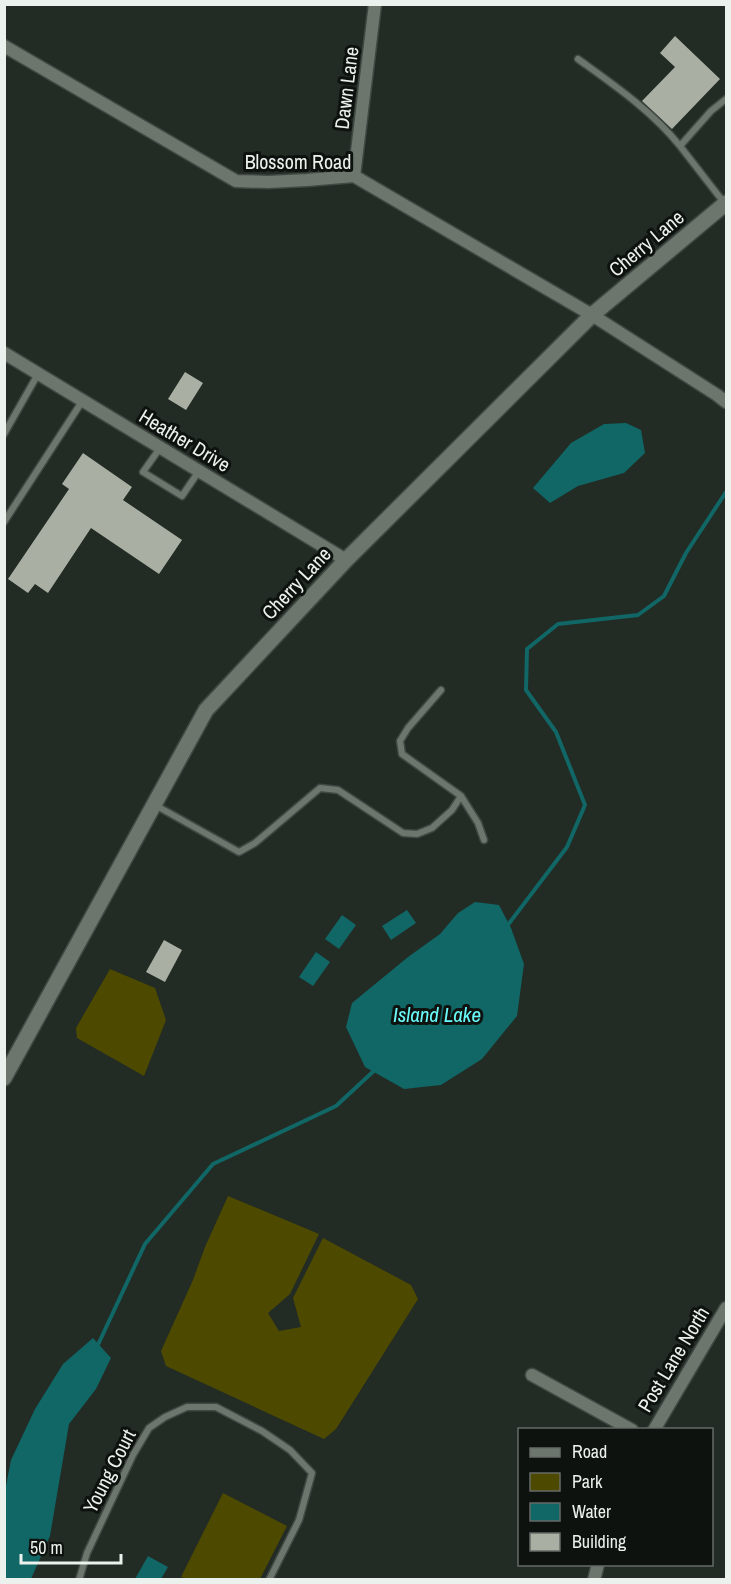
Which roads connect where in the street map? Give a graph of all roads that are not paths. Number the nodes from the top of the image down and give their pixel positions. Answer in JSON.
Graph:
{"nodes":[{"id":1,"x":375,"y":4,"type":"edge"},
{"id":2,"x":4,"y":46,"type":"edge"},
{"id":3,"x":578,"y":59,"type":"dead end"},
{"id":4,"x":726,"y":99,"type":"edge"},
{"id":5,"x":680,"y":146,"type":"junction"},
{"id":6,"x":354,"y":176,"type":"junction"},
{"id":7,"x":726,"y":204,"type":"edge"},
{"id":8,"x":592,"y":315,"type":"junction"},
{"id":9,"x":4,"y":353,"type":"edge"},
{"id":10,"x":39,"y":374,"type":"junction"},
{"id":11,"x":83,"y":400,"type":"junction"},
{"id":12,"x":726,"y":402,"type":"edge"},
{"id":13,"x":4,"y":434,"type":"edge"},
{"id":14,"x":160,"y":447,"type":"junction"},
{"id":15,"x":199,"y":471,"type":"junction"},
{"id":16,"x":4,"y":522,"type":"edge"},
{"id":17,"x":345,"y":560,"type":"junction"},
{"id":18,"x":441,"y":690,"type":"dead end"},
{"id":19,"x":461,"y":796,"type":"junction"},
{"id":20,"x":154,"y":805,"type":"junction"},
{"id":21,"x":484,"y":840,"type":"dead end"},
{"id":22,"x":4,"y":1078,"type":"edge"},
{"id":23,"x":726,"y":1308,"type":"edge"},
{"id":24,"x":532,"y":1375,"type":"dead end"},
{"id":25,"x":628,"y":1428,"type":"edge"},
{"id":26,"x":655,"y":1428,"type":"edge"},
{"id":27,"x":79,"y":1580,"type":"edge"},
{"id":28,"x":269,"y":1580,"type":"edge"}],
"edges":[{"from":1,"to":6,"type":"street","name":"Dawn Lane"},
{"from":2,"to":6,"type":"street","name":"Blossom Road"},
{"from":3,"to":5,"type":"lane"},
{"from":4,"to":5,"type":"lane"},
{"from":5,"to":7,"type":"lane"},
{"from":6,"to":8,"type":"street","name":"Blossom Road"},
{"from":7,"to":8,"type":"street","name":"Cherry Lane"},
{"from":8,"to":12,"type":"street","name":"Blossom Road"},
{"from":8,"to":17,"type":"street","name":"Cherry Lane"},
{"from":9,"to":10,"type":"street","name":"Heather Drive"},
{"from":10,"to":11,"type":"street","name":"Heather Drive"},
{"from":10,"to":13,"type":"lane"},
{"from":11,"to":14,"type":"street","name":"Heather Drive"},
{"from":11,"to":16,"type":"lane"},
{"from":14,"to":15,"type":"street","name":"Heather Drive"},
{"from":14,"to":15,"type":"lane"},
{"from":15,"to":17,"type":"street","name":"Heather Drive"},
{"from":17,"to":20,"type":"street","name":"Cherry Lane"},
{"from":18,"to":19,"type":"lane"},
{"from":19,"to":20,"type":"lane"},
{"from":19,"to":21,"type":"lane"},
{"from":20,"to":22,"type":"street","name":"Cherry Lane"},
{"from":23,"to":26,"type":"street","name":"Post Lane North"},
{"from":24,"to":25,"type":"street"},
{"from":27,"to":28,"type":"lane","name":"Young Court"}]}
